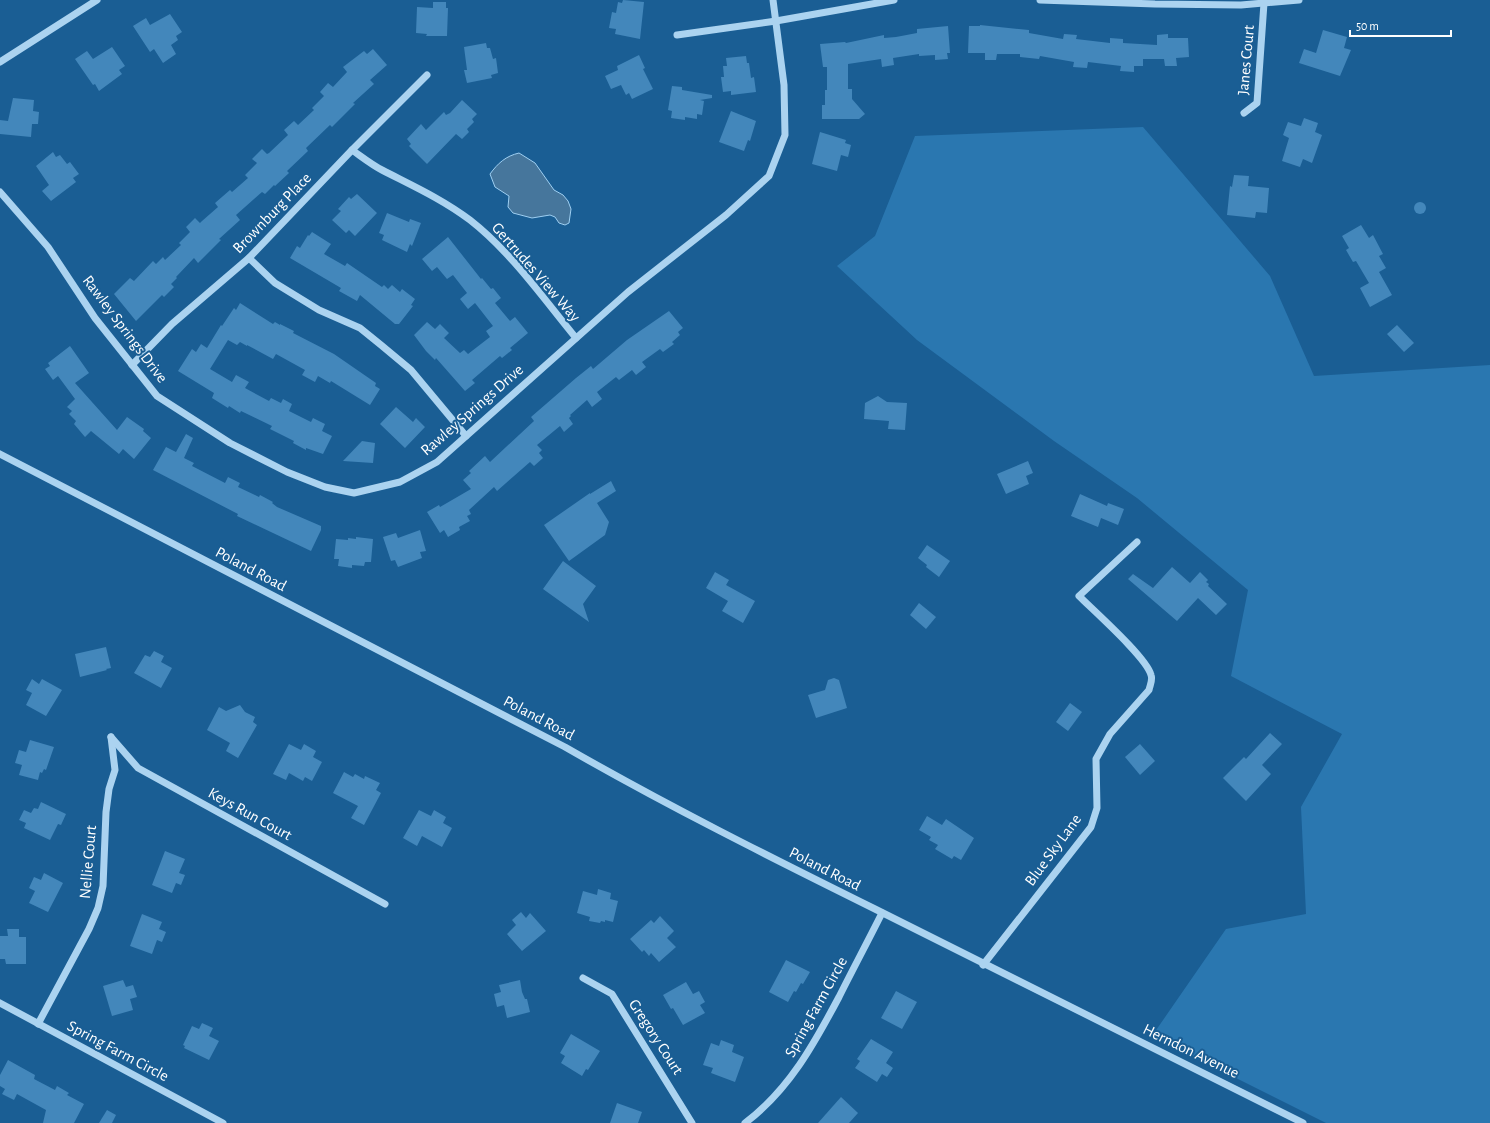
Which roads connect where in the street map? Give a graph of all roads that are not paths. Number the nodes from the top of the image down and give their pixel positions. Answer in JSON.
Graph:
{"nodes":[{"id":1,"x":97,"y":0,"type":"edge"},
{"id":2,"x":773,"y":0,"type":"edge"},
{"id":3,"x":894,"y":0,"type":"edge"},
{"id":4,"x":1040,"y":0,"type":"edge"},
{"id":5,"x":1299,"y":0,"type":"edge"},
{"id":6,"x":1264,"y":3,"type":"junction"},
{"id":7,"x":776,"y":21,"type":"junction"},
{"id":8,"x":676,"y":35,"type":"dead end"},
{"id":9,"x":0,"y":62,"type":"edge"},
{"id":10,"x":427,"y":75,"type":"dead end"},
{"id":11,"x":1244,"y":113,"type":"dead end"},
{"id":12,"x":352,"y":150,"type":"junction"},
{"id":13,"x":0,"y":192,"type":"edge"},
{"id":14,"x":249,"y":258,"type":"junction"},
{"id":15,"x":576,"y":338,"type":"junction"},
{"id":16,"x":132,"y":365,"type":"junction"},
{"id":17,"x":466,"y":436,"type":"junction"},
{"id":18,"x":0,"y":454,"type":"edge"},
{"id":19,"x":1137,"y":542,"type":"dead end"},
{"id":20,"x":111,"y":737,"type":"joint"},
{"id":21,"x":385,"y":904,"type":"dead end"},
{"id":22,"x":882,"y":914,"type":"junction"},
{"id":23,"x":983,"y":965,"type":"junction"},
{"id":24,"x":583,"y":978,"type":"dead end"},
{"id":25,"x":0,"y":1003,"type":"edge"},
{"id":26,"x":1065,"y":1005,"type":"joint"},
{"id":27,"x":38,"y":1024,"type":"junction"},
{"id":28,"x":223,"y":1123,"type":"edge"},
{"id":29,"x":692,"y":1123,"type":"edge"},
{"id":30,"x":745,"y":1123,"type":"edge"},
{"id":31,"x":1303,"y":1123,"type":"edge"}],
"edges":[{"from":1,"to":9,"type":"street"},
{"from":2,"to":7,"type":"street","name":"Rawley Springs Drive"},
{"from":3,"to":7,"type":"street"},
{"from":4,"to":6,"type":"street"},
{"from":5,"to":6,"type":"street"},
{"from":6,"to":11,"type":"street","name":"Janes Court"},
{"from":7,"to":8,"type":"street"},
{"from":7,"to":15,"type":"street","name":"Rawley Springs Drive"},
{"from":10,"to":12,"type":"street","name":"Brownburg Place"},
{"from":12,"to":14,"type":"street","name":"Brownburg Place"},
{"from":12,"to":15,"type":"street","name":"Gertrudes View Way"},
{"from":13,"to":16,"type":"street","name":"Rawley Springs Drive"},
{"from":14,"to":16,"type":"street","name":"Brownburg Place"},
{"from":14,"to":17,"type":"street"},
{"from":15,"to":17,"type":"street","name":"Rawley Springs Drive"},
{"from":16,"to":17,"type":"street","name":"Rawley Springs Drive"},
{"from":18,"to":22,"type":"street","name":"Poland Road"},
{"from":19,"to":23,"type":"street","name":"Blue Sky Lane"},
{"from":20,"to":21,"type":"street","name":"Keys Run Court"},
{"from":20,"to":27,"type":"street","name":"Nellie Court"},
{"from":22,"to":23,"type":"street","name":"Poland Road"},
{"from":22,"to":30,"type":"street","name":"Spring Farm Circle"},
{"from":23,"to":26,"type":"street","name":"Poland Road"},
{"from":24,"to":29,"type":"street","name":"Gregory Court"},
{"from":25,"to":27,"type":"street","name":"Spring Farm Circle"},
{"from":26,"to":31,"type":"street","name":"Herndon Avenue"},
{"from":27,"to":28,"type":"street","name":"Spring Farm Circle"}]}
